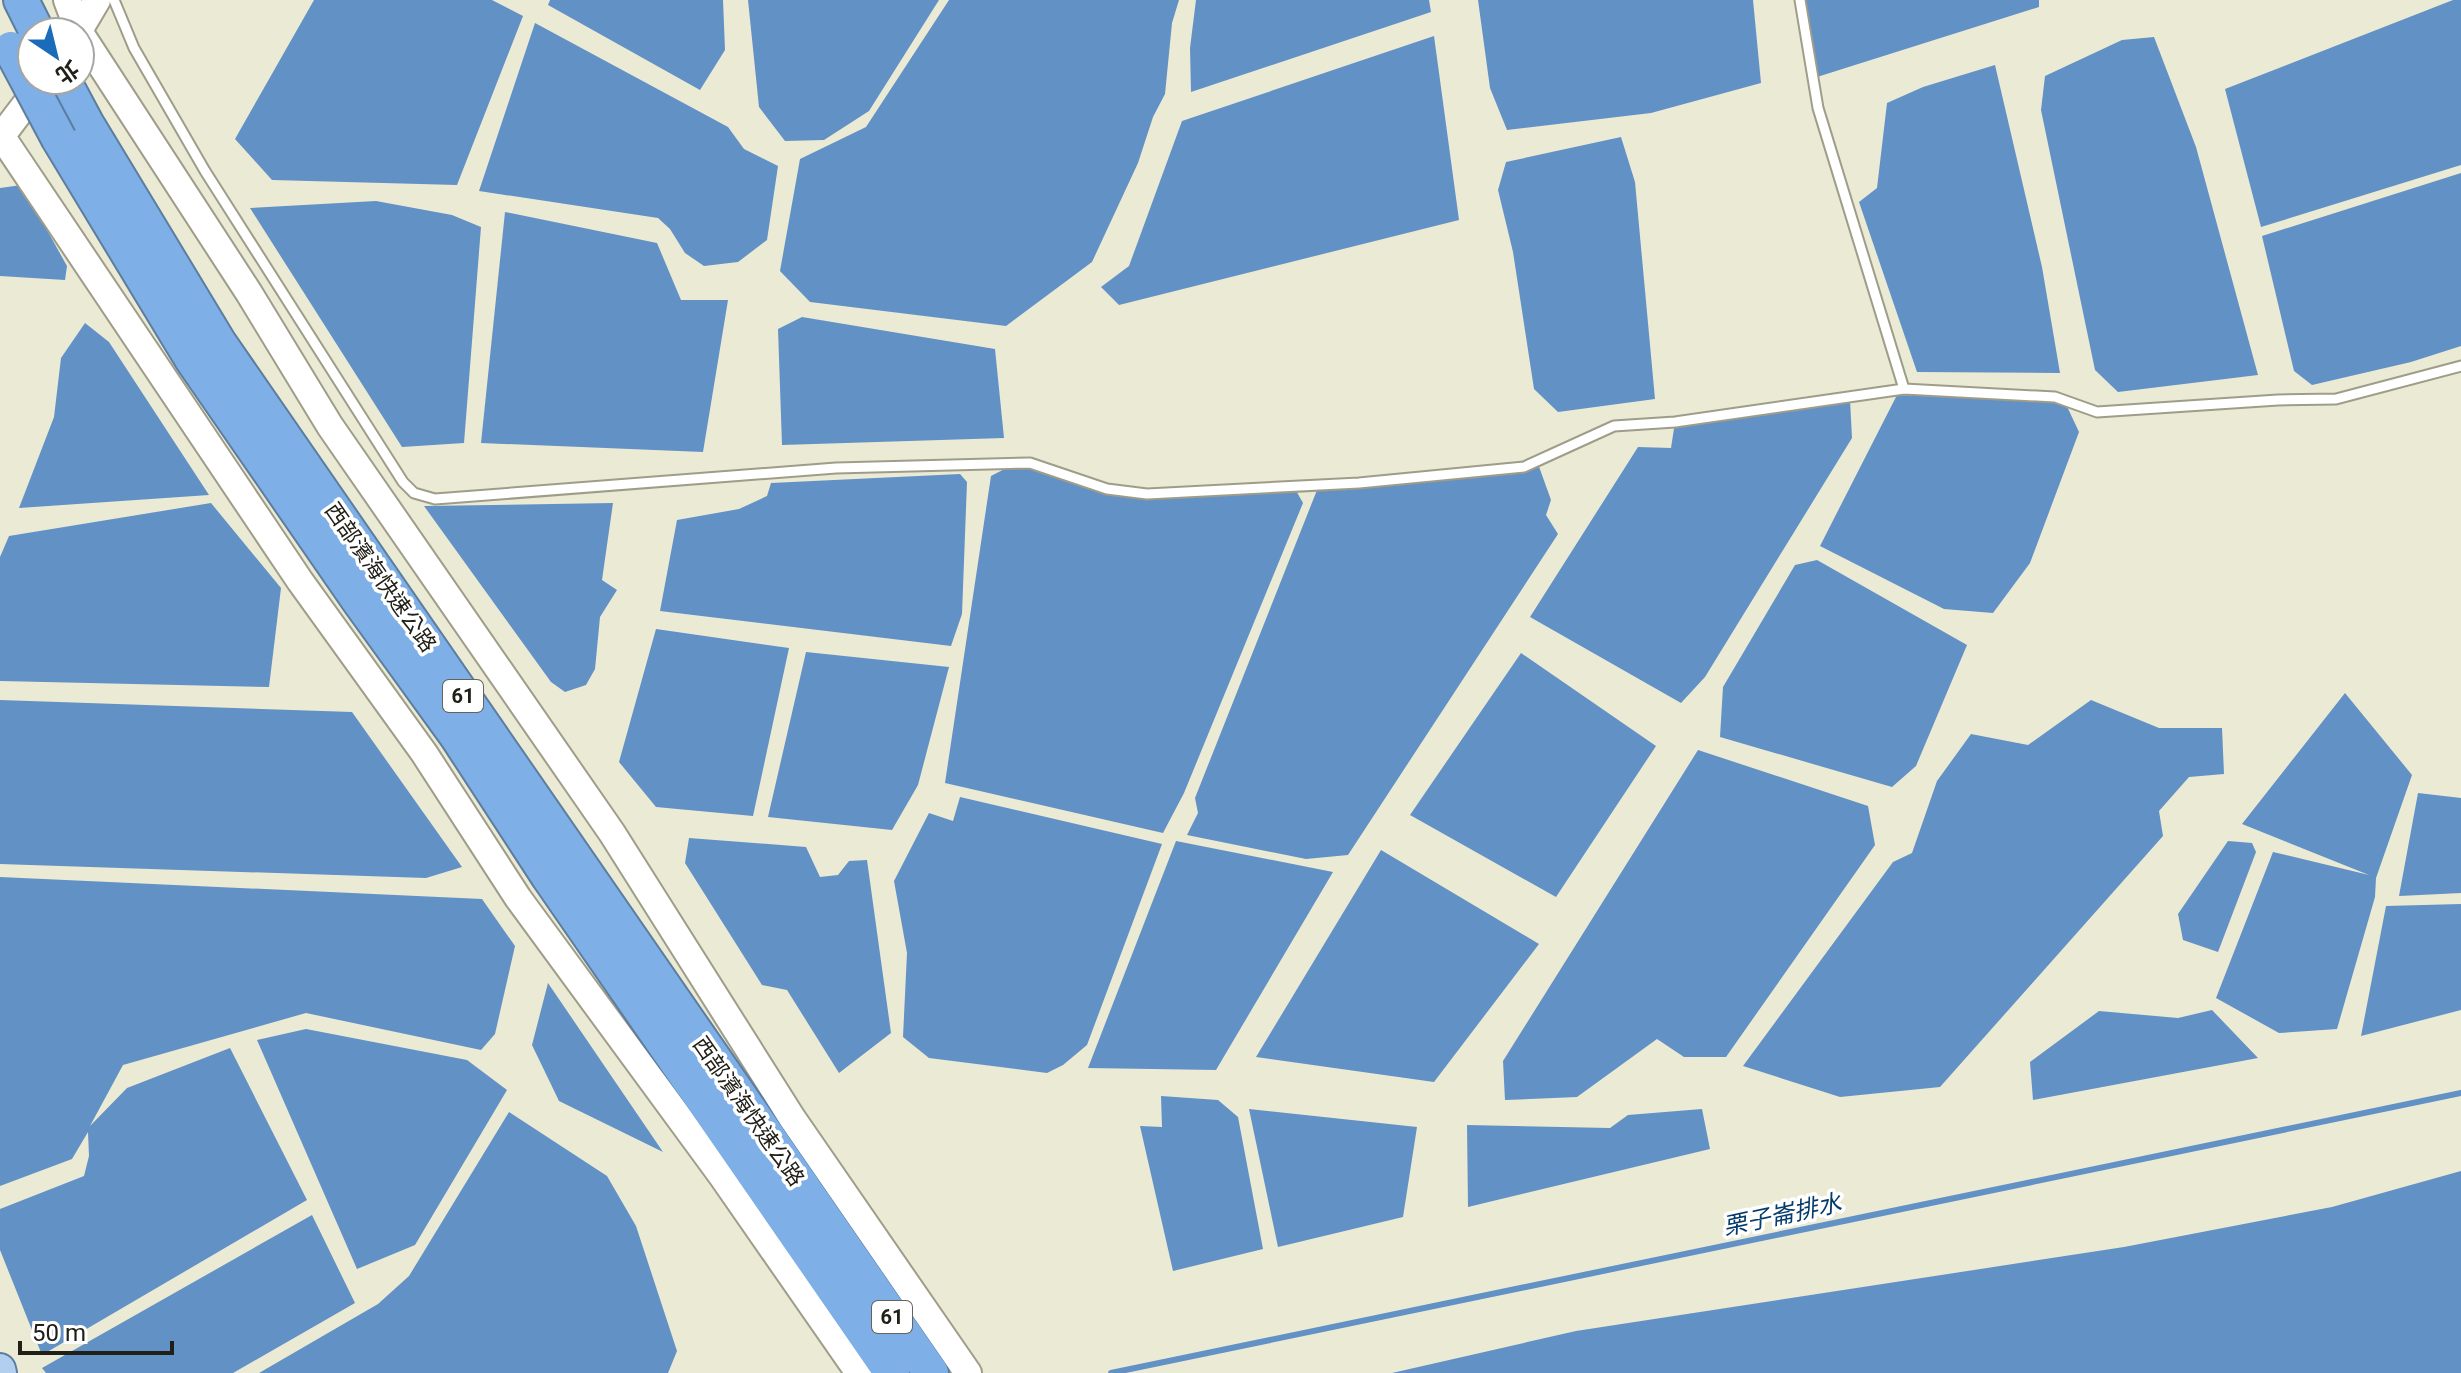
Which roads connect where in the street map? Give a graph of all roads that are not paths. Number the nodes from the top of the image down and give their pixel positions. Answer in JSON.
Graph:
{"nodes":[{"id":1,"x":114,"y":0,"type":"edge"},
{"id":2,"x":1800,"y":0,"type":"edge"},
{"id":3,"x":96,"y":58,"type":"edge"},
{"id":4,"x":31,"y":96,"type":"edge"},
{"id":5,"x":51,"y":96,"type":"edge"},
{"id":6,"x":66,"y":96,"type":"edge"},
{"id":7,"x":72,"y":131,"type":"junction"},
{"id":8,"x":0,"y":136,"type":"edge"},
{"id":9,"x":2461,"y":366,"type":"edge"},
{"id":10,"x":1904,"y":389,"type":"junction"},
{"id":11,"x":799,"y":1263,"type":"junction"},
{"id":12,"x":859,"y":1373,"type":"edge"},
{"id":13,"x":892,"y":1373,"type":"edge"},
{"id":14,"x":931,"y":1373,"type":"edge"},
{"id":15,"x":968,"y":1373,"type":"edge"}],
"edges":[{"from":1,"to":10,"type":"lane"},
{"from":2,"to":10,"type":"lane"},
{"from":3,"to":15,"type":"street"},
{"from":4,"to":8,"type":"street"},
{"from":5,"to":7,"type":"highway","number":"61","bridge":true},
{"from":6,"to":7,"type":"highway","number":"61"},
{"from":7,"to":11,"type":"highway","name":"西部濱海快速公路","number":"61"},
{"from":7,"to":14,"type":"highway","name":"西部濱海快速公路","number":"61"},
{"from":8,"to":11,"type":"street"},
{"from":9,"to":10,"type":"lane"},
{"from":11,"to":12,"type":"street"},
{"from":11,"to":13,"type":"highway","number":"61"}]}
